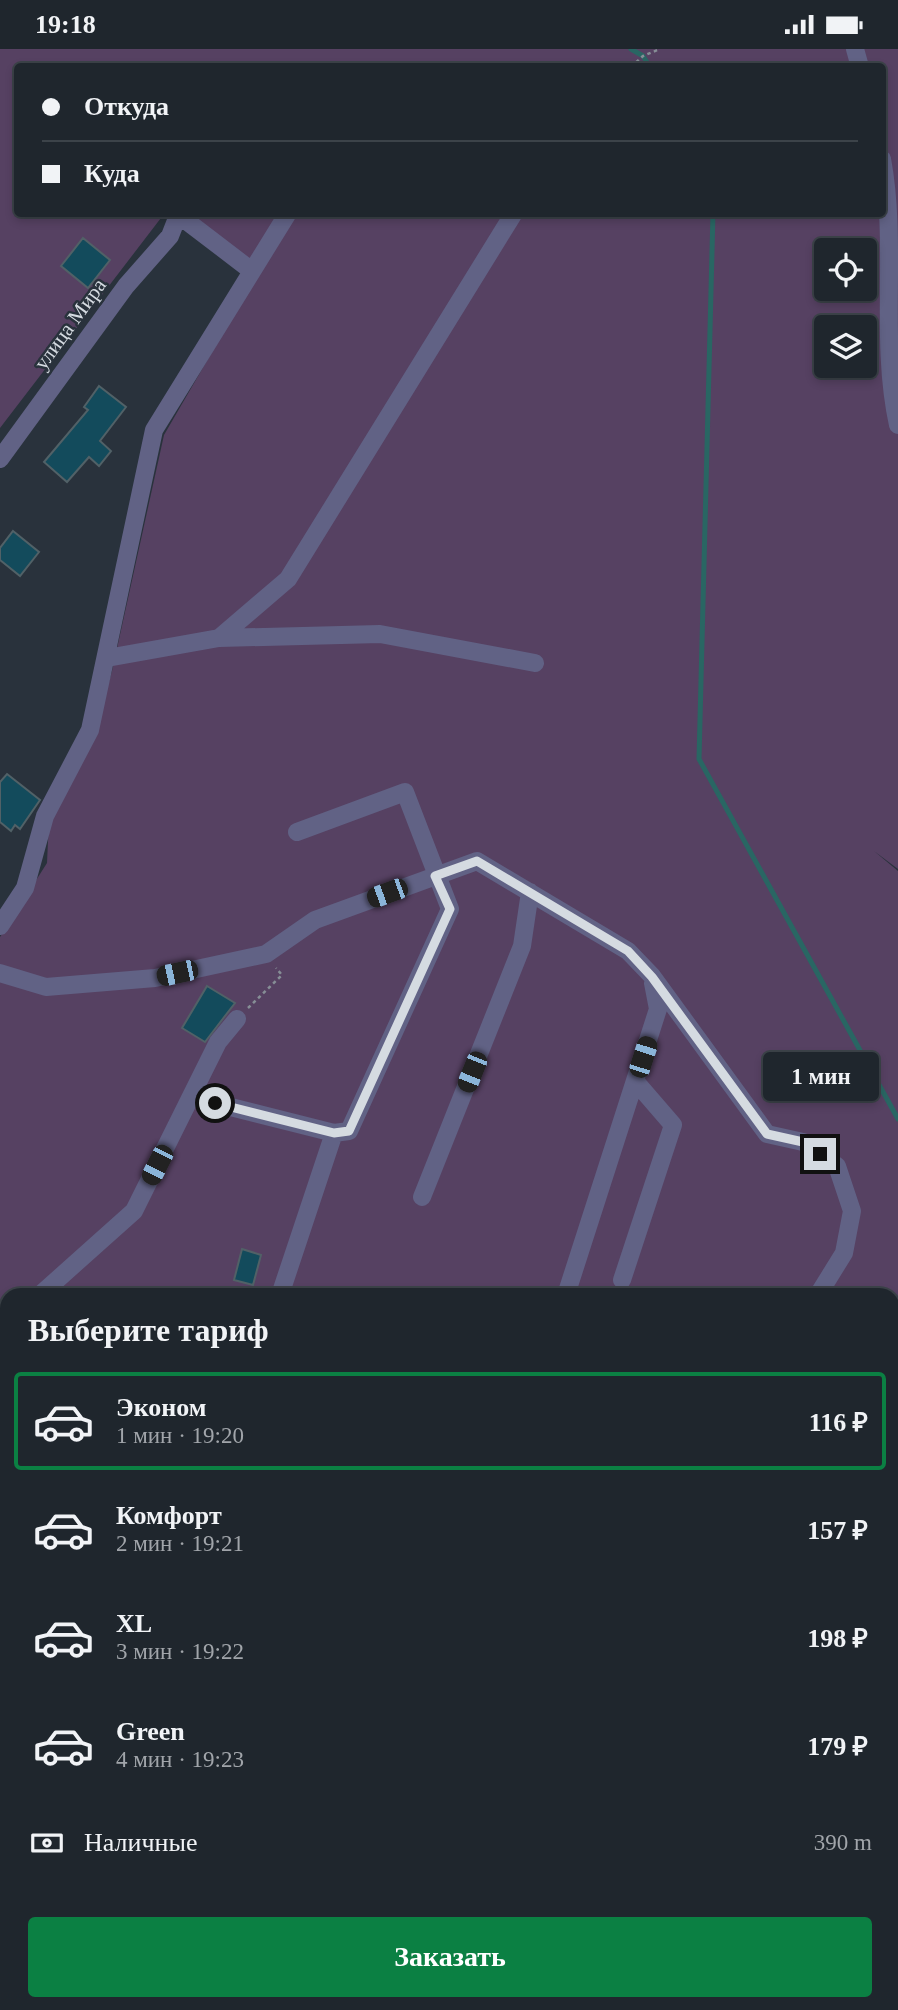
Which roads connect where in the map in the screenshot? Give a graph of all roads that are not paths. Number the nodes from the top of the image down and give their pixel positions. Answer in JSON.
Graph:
{"nodes":[{"id":1,"x":886,"y":168,"type":"edge"},
{"id":2,"x":893,"y":185,"type":"edge"},
{"id":3,"x":176,"y":217,"type":"edge"},
{"id":4,"x":177,"y":217,"type":"edge"},
{"id":5,"x":286,"y":217,"type":"edge"},
{"id":6,"x":512,"y":217,"type":"edge"},
{"id":7,"x":252,"y":271,"type":"junction"},
{"id":8,"x":898,"y":425,"type":"edge"},
{"id":9,"x":0,"y":459,"type":"edge"},
{"id":10,"x":219,"y":638,"type":"junction"},
{"id":11,"x":107,"y":658,"type":"junction"},
{"id":12,"x":535,"y":663,"type":"dead end"},
{"id":13,"x":297,"y":832,"type":"dead end"},
{"id":14,"x":435,"y":876,"type":"junction"},
{"id":15,"x":530,"y":892,"type":"junction"},
{"id":16,"x":0,"y":926,"type":"edge"},
{"id":17,"x":0,"y":973,"type":"edge"},
{"id":18,"x":652,"y":977,"type":"junction"},
{"id":19,"x":237,"y":1019,"type":"road end"},
{"id":20,"x":635,"y":1081,"type":"junction"},
{"id":21,"x":191,"y":1097,"type":"junction"},
{"id":22,"x":334,"y":1133,"type":"junction"},
{"id":23,"x":422,"y":1197,"type":"dead end"},
{"id":24,"x":622,"y":1280,"type":"dead end"},
{"id":25,"x":48,"y":1288,"type":"edge"},
{"id":26,"x":281,"y":1288,"type":"edge"},
{"id":27,"x":568,"y":1288,"type":"edge"},
{"id":28,"x":822,"y":1288,"type":"edge"}],
"edges":[{"from":1,"to":2,"type":"street"},
{"from":2,"to":8,"type":"street"},
{"from":3,"to":9,"type":"street","name":"улица Мира"},
{"from":4,"to":7,"type":"street"},
{"from":5,"to":7,"type":"street"},
{"from":6,"to":10,"type":"street"},
{"from":7,"to":11,"type":"street"},
{"from":10,"to":11,"type":"street"},
{"from":10,"to":12,"type":"street"},
{"from":11,"to":16,"type":"street"},
{"from":13,"to":14,"type":"street"},
{"from":14,"to":15,"type":"street"},
{"from":14,"to":17,"type":"street"},
{"from":14,"to":22,"type":"street"},
{"from":15,"to":18,"type":"street"},
{"from":15,"to":23,"type":"street"},
{"from":18,"to":20,"type":"street"},
{"from":18,"to":28,"type":"street"},
{"from":19,"to":21,"type":"street"},
{"from":20,"to":24,"type":"street"},
{"from":20,"to":27,"type":"street"},
{"from":21,"to":22,"type":"street"},
{"from":21,"to":25,"type":"street"},
{"from":22,"to":26,"type":"street"}]}
